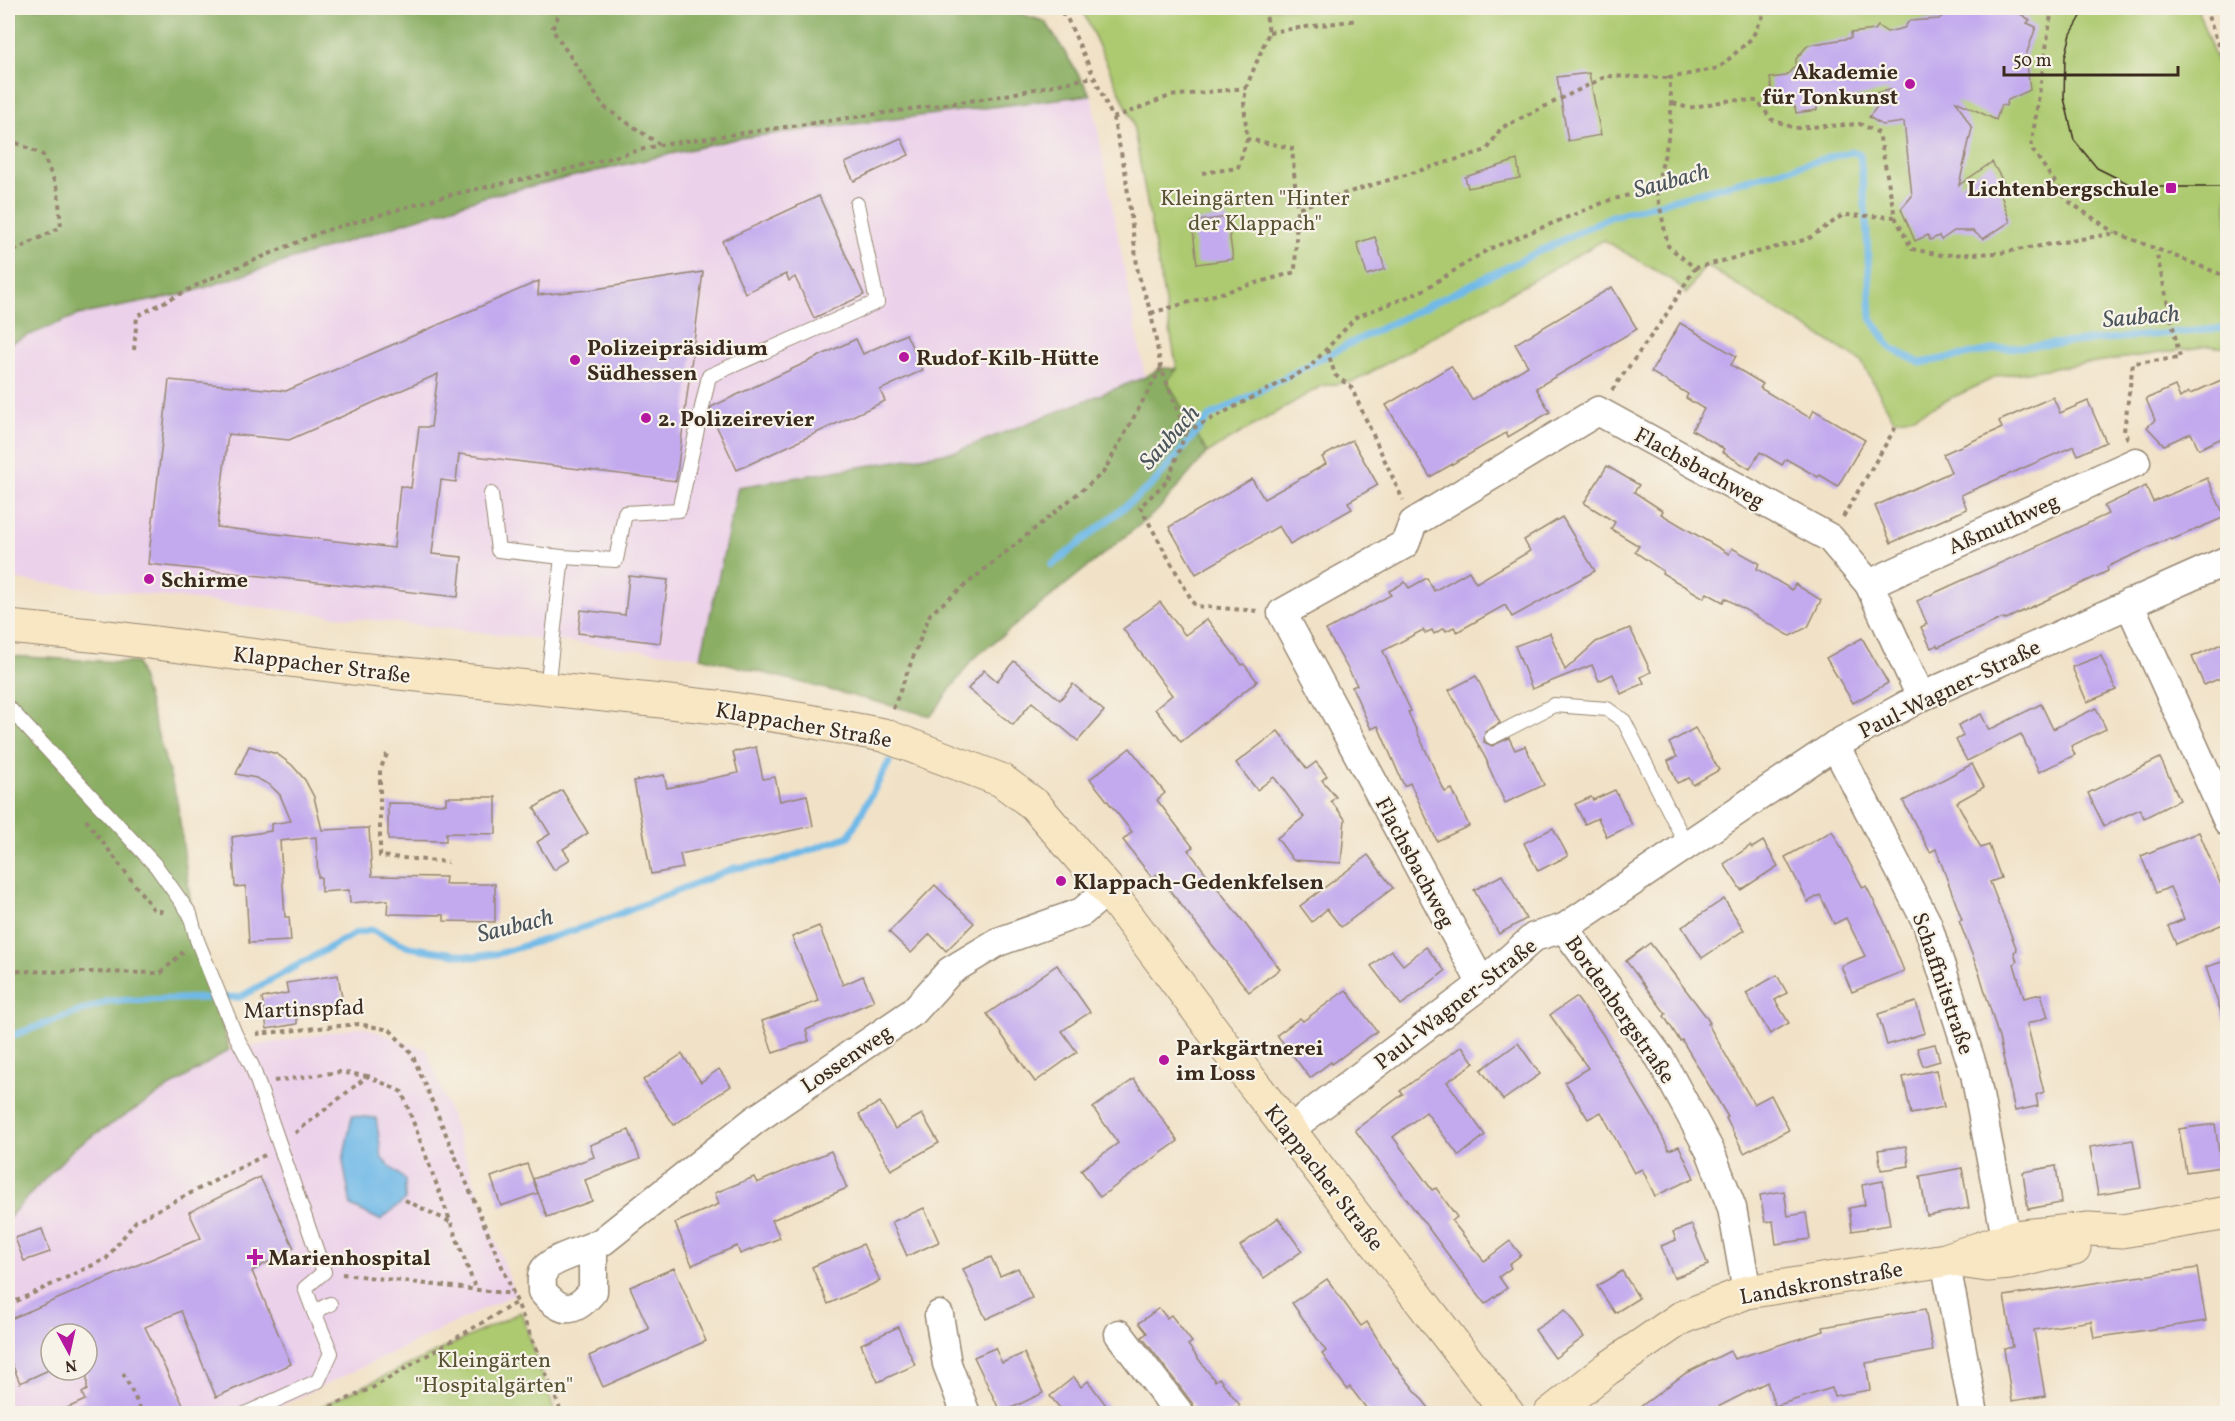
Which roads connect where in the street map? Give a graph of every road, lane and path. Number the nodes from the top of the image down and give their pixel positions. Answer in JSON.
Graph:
{"nodes":[{"id":1,"x":560,"y":8,"type":"edge"},
{"id":2,"x":1054,"y":8,"type":"edge"},
{"id":3,"x":1265,"y":8,"type":"edge"},
{"id":4,"x":1767,"y":8,"type":"edge"},
{"id":5,"x":2052,"y":8,"type":"edge"},
{"id":6,"x":2205,"y":8,"type":"edge"},
{"id":7,"x":1358,"y":20,"type":"dead end"},
{"id":8,"x":1269,"y":32,"type":"junction"},
{"id":9,"x":2228,"y":69,"type":"edge"},
{"id":10,"x":1093,"y":76,"type":"junction"},
{"id":11,"x":1669,"y":78,"type":"junction"},
{"id":12,"x":1246,"y":88,"type":"junction"},
{"id":13,"x":1673,"y":103,"type":"junction"},
{"id":14,"x":1113,"y":118,"type":"junction"},
{"id":15,"x":8,"y":139,"type":"edge"},
{"id":16,"x":1247,"y":140,"type":"junction"},
{"id":17,"x":659,"y":145,"type":"junction"},
{"id":18,"x":1202,"y":173,"type":"dead end"},
{"id":19,"x":1656,"y":188,"type":"junction"},
{"id":20,"x":857,"y":204,"type":"dead end"},
{"id":21,"x":1297,"y":208,"type":"junction"},
{"id":22,"x":1894,"y":218,"type":"junction"},
{"id":23,"x":2116,"y":233,"type":"junction"},
{"id":24,"x":2156,"y":251,"type":"junction"},
{"id":25,"x":8,"y":254,"type":"edge"},
{"id":26,"x":1695,"y":268,"type":"junction"},
{"id":27,"x":2228,"y":277,"type":"edge"},
{"id":28,"x":1150,"y":313,"type":"junction"},
{"id":29,"x":134,"y":350,"type":"dead end"},
{"id":30,"x":1327,"y":350,"type":"junction"},
{"id":31,"x":1161,"y":368,"type":"junction"},
{"id":32,"x":1598,"y":411,"type":"junction"},
{"id":33,"x":1897,"y":424,"type":"dead end"},
{"id":34,"x":1186,"y":432,"type":"junction"},
{"id":35,"x":2136,"y":462,"type":"joint"},
{"id":36,"x":491,"y":494,"type":"dead end"},
{"id":37,"x":1413,"y":523,"type":"junction"},
{"id":38,"x":1830,"y":538,"type":"junction"},
{"id":39,"x":562,"y":557,"type":"junction"},
{"id":40,"x":2228,"y":560,"type":"edge"},
{"id":41,"x":1869,"y":584,"type":"junction"},
{"id":42,"x":2129,"y":603,"type":"junction"},
{"id":43,"x":1282,"y":613,"type":"junction"},
{"id":44,"x":8,"y":627,"type":"edge"},
{"id":45,"x":547,"y":689,"type":"junction"},
{"id":46,"x":1921,"y":697,"type":"junction"},
{"id":47,"x":8,"y":707,"type":"edge"},
{"id":48,"x":883,"y":735,"type":"junction"},
{"id":49,"x":1492,"y":737,"type":"dead end"},
{"id":50,"x":1835,"y":745,"type":"junction"},
{"id":51,"x":387,"y":754,"type":"dead end"},
{"id":52,"x":85,"y":820,"type":"dead end"},
{"id":53,"x":2228,"y":822,"type":"edge"},
{"id":54,"x":1687,"y":846,"type":"junction"},
{"id":55,"x":448,"y":862,"type":"dead end"},
{"id":56,"x":1108,"y":890,"type":"junction"},
{"id":57,"x":190,"y":914,"type":"junction"},
{"id":58,"x":1564,"y":928,"type":"junction"},
{"id":59,"x":197,"y":940,"type":"junction"},
{"id":60,"x":8,"y":971,"type":"edge"},
{"id":61,"x":1482,"y":984,"type":"junction"},
{"id":62,"x":236,"y":1034,"type":"junction"},
{"id":63,"x":368,"y":1076,"type":"junction"},
{"id":64,"x":258,"y":1083,"type":"junction"},
{"id":65,"x":1289,"y":1130,"type":"junction"},
{"id":66,"x":294,"y":1134,"type":"dead end"},
{"id":67,"x":281,"y":1147,"type":"junction"},
{"id":68,"x":405,"y":1200,"type":"dead end"},
{"id":69,"x":2228,"y":1213,"type":"edge"},
{"id":70,"x":450,"y":1222,"type":"junction"},
{"id":71,"x":2122,"y":1230,"type":"junction"},
{"id":72,"x":2006,"y":1238,"type":"junction"},
{"id":73,"x":593,"y":1247,"type":"dead end"},
{"id":74,"x":1945,"y":1260,"type":"junction"},
{"id":75,"x":324,"y":1272,"type":"junction"},
{"id":76,"x":476,"y":1290,"type":"junction"},
{"id":77,"x":1747,"y":1292,"type":"junction"},
{"id":78,"x":517,"y":1302,"type":"junction"},
{"id":79,"x":330,"y":1304,"type":"dead end"},
{"id":80,"x":8,"y":1305,"type":"edge"},
{"id":81,"x":314,"y":1312,"type":"junction"},
{"id":82,"x":939,"y":1315,"type":"dead end"},
{"id":83,"x":1119,"y":1334,"type":"dead end"},
{"id":84,"x":123,"y":1373,"type":"dead end"},
{"id":85,"x":143,"y":1413,"type":"edge"},
{"id":86,"x":245,"y":1413,"type":"edge"},
{"id":87,"x":315,"y":1413,"type":"edge"},
{"id":88,"x":562,"y":1413,"type":"edge"},
{"id":89,"x":966,"y":1413,"type":"edge"},
{"id":90,"x":1180,"y":1413,"type":"edge"},
{"id":91,"x":1508,"y":1413,"type":"edge"},
{"id":92,"x":1550,"y":1413,"type":"edge"},
{"id":93,"x":1974,"y":1413,"type":"edge"}],
"edges":[{"from":1,"to":17,"type":"path"},
{"from":2,"to":10,"type":"path"},
{"from":3,"to":8,"type":"path"},
{"from":4,"to":11,"type":"path"},
{"from":5,"to":23,"type":"path"},
{"from":6,"to":9,"type":"path"},
{"from":7,"to":8,"type":"path"},
{"from":8,"to":12,"type":"path"},
{"from":10,"to":14,"type":"path"},
{"from":10,"to":17,"type":"path"},
{"from":11,"to":13,"type":"path"},
{"from":11,"to":21,"type":"path"},
{"from":12,"to":14,"type":"path"},
{"from":12,"to":16,"type":"path"},
{"from":13,"to":19,"type":"path"},
{"from":13,"to":22,"type":"path"},
{"from":14,"to":28,"type":"path"},
{"from":15,"to":25,"type":"path"},
{"from":16,"to":18,"type":"path"},
{"from":16,"to":21,"type":"path"},
{"from":17,"to":29,"type":"path"},
{"from":19,"to":26,"type":"path"},
{"from":19,"to":30,"type":"path"},
{"from":20,"to":39,"type":"lane"},
{"from":21,"to":28,"type":"path"},
{"from":22,"to":23,"type":"path"},
{"from":22,"to":26,"type":"path"},
{"from":23,"to":24,"type":"path"},
{"from":24,"to":27,"type":"path"},
{"from":24,"to":35,"type":"path"},
{"from":26,"to":32,"type":"path"},
{"from":28,"to":31,"type":"path"},
{"from":30,"to":34,"type":"path"},
{"from":30,"to":37,"type":"path"},
{"from":31,"to":34,"type":"path"},
{"from":31,"to":48,"type":"path"},
{"from":32,"to":37,"type":"street"},
{"from":32,"to":38,"type":"street","name":"Flachsbachweg"},
{"from":33,"to":38,"type":"path"},
{"from":34,"to":43,"type":"path"},
{"from":35,"to":41,"type":"street","name":"Aßmuthweg"},
{"from":36,"to":39,"type":"lane"},
{"from":37,"to":43,"type":"street"},
{"from":38,"to":41,"type":"street","name":"Flachsbachweg"},
{"from":39,"to":45,"type":"lane"},
{"from":40,"to":42,"type":"street","name":"Paul-Wagner-Straße"},
{"from":41,"to":46,"type":"street","name":"Flachsbachweg"},
{"from":42,"to":46,"type":"street","name":"Paul-Wagner-Straße"},
{"from":42,"to":53,"type":"street"},
{"from":43,"to":61,"type":"street","name":"Flachsbachweg"},
{"from":44,"to":45,"type":"main road","name":"Klappacher Straße"},
{"from":45,"to":48,"type":"main road","name":"Klappacher Straße"},
{"from":46,"to":50,"type":"street","name":"Paul-Wagner-Straße"},
{"from":47,"to":57,"type":"lane","name":"Martinspfad"},
{"from":48,"to":56,"type":"main road","name":"Klappacher Straße"},
{"from":49,"to":54,"type":"lane"},
{"from":50,"to":54,"type":"street","name":"Paul-Wagner-Straße"},
{"from":50,"to":72,"type":"street","name":"Schaffnitstraße"},
{"from":51,"to":55,"type":"path"},
{"from":52,"to":57,"type":"path"},
{"from":54,"to":58,"type":"street","name":"Paul-Wagner-Straße"},
{"from":56,"to":65,"type":"main road","name":"Klappacher Straße"},
{"from":56,"to":73,"type":"street","name":"Lossenweg"},
{"from":57,"to":59,"type":"lane","name":"Martinspfad"},
{"from":58,"to":61,"type":"street","name":"Paul-Wagner-Straße"},
{"from":58,"to":77,"type":"street","name":"Bordenbergstraße"},
{"from":59,"to":60,"type":"path"},
{"from":59,"to":62,"type":"lane","name":"Martinspfad"},
{"from":61,"to":65,"type":"street","name":"Paul-Wagner-Straße"},
{"from":62,"to":64,"type":"lane"},
{"from":62,"to":78,"type":"path","name":"Martinspfad"},
{"from":63,"to":64,"type":"path"},
{"from":63,"to":66,"type":"path"},
{"from":63,"to":70,"type":"path"},
{"from":64,"to":67,"type":"lane"},
{"from":65,"to":91,"type":"main road","name":"Klappacher Straße"},
{"from":67,"to":75,"type":"lane"},
{"from":67,"to":80,"type":"path"},
{"from":68,"to":70,"type":"path"},
{"from":69,"to":71,"type":"main road","name":"Landskronstraße"},
{"from":70,"to":76,"type":"path"},
{"from":71,"to":72,"type":"main road","name":"Landskronstraße"},
{"from":71,"to":74,"type":"main road","name":"Landskronstraße"},
{"from":72,"to":74,"type":"main road","name":"Landskronstraße"},
{"from":74,"to":77,"type":"main road","name":"Landskronstraße"},
{"from":74,"to":93,"type":"street"},
{"from":75,"to":76,"type":"path"},
{"from":75,"to":81,"type":"lane"},
{"from":76,"to":78,"type":"path"},
{"from":77,"to":92,"type":"main road","name":"Landskronstraße"},
{"from":78,"to":87,"type":"path"},
{"from":78,"to":88,"type":"path","name":"Martinspfad"},
{"from":79,"to":81,"type":"lane"},
{"from":81,"to":86,"type":"lane"},
{"from":82,"to":89,"type":"street"},
{"from":83,"to":90,"type":"street"},
{"from":84,"to":85,"type":"path"}]}
